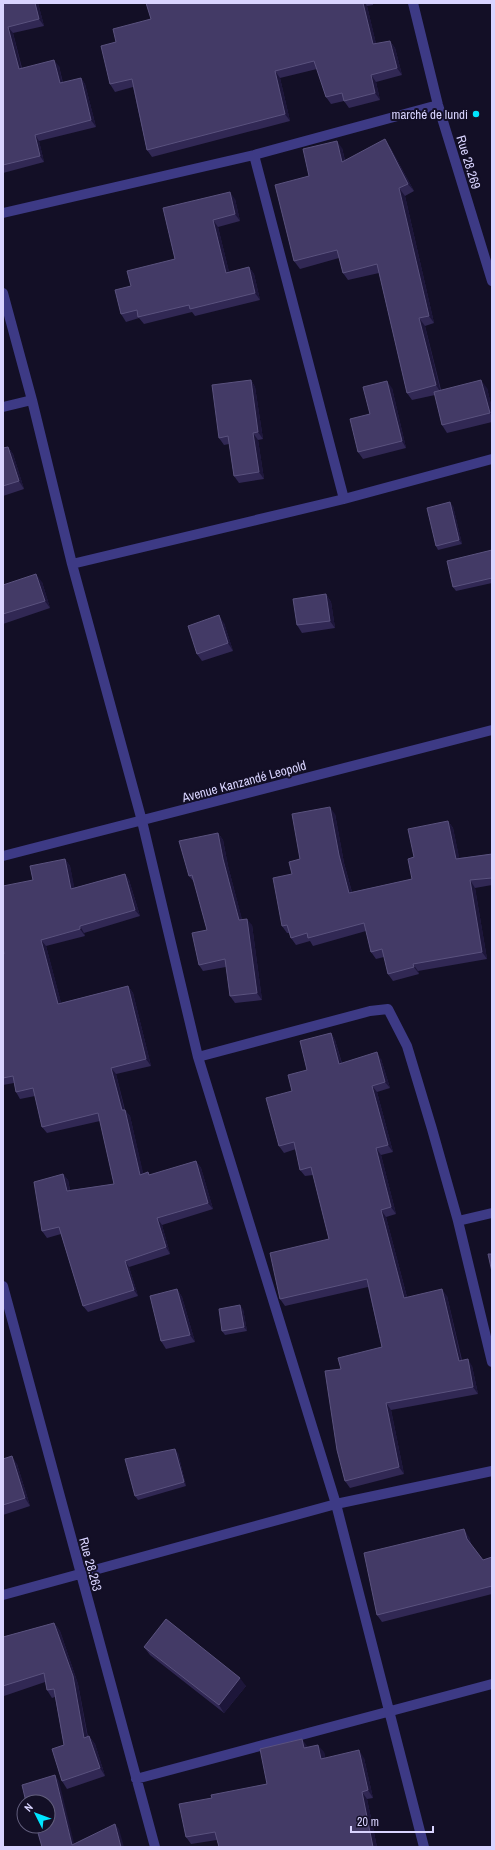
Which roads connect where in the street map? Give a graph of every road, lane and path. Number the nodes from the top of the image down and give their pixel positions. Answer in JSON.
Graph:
{"nodes":[{"id":1,"x":413,"y":3,"type":"edge"},
{"id":2,"x":438,"y":105,"type":"junction"},
{"id":3,"x":254,"y":155,"type":"junction"},
{"id":4,"x":3,"y":213,"type":"edge"},
{"id":5,"x":492,"y":281,"type":"edge"},
{"id":6,"x":3,"y":293,"type":"edge"},
{"id":7,"x":32,"y":400,"type":"junction"},
{"id":8,"x":3,"y":407,"type":"edge"},
{"id":9,"x":492,"y":460,"type":"edge"},
{"id":10,"x":344,"y":499,"type":"junction"},
{"id":11,"x":72,"y":564,"type":"junction"},
{"id":12,"x":492,"y":730,"type":"edge"},
{"id":13,"x":142,"y":821,"type":"junction"},
{"id":14,"x":3,"y":856,"type":"edge"},
{"id":15,"x":198,"y":1057,"type":"junction"},
{"id":16,"x":492,"y":1213,"type":"edge"},
{"id":17,"x":458,"y":1221,"type":"junction"},
{"id":18,"x":3,"y":1286,"type":"edge"},
{"id":19,"x":492,"y":1362,"type":"edge"},
{"id":20,"x":492,"y":1471,"type":"edge"},
{"id":21,"x":336,"y":1504,"type":"junction"},
{"id":22,"x":80,"y":1574,"type":"junction"},
{"id":23,"x":3,"y":1595,"type":"edge"},
{"id":24,"x":492,"y":1684,"type":"edge"},
{"id":25,"x":389,"y":1711,"type":"junction"},
{"id":26,"x":136,"y":1778,"type":"junction"},
{"id":27,"x":155,"y":1847,"type":"edge"},
{"id":28,"x":424,"y":1847,"type":"edge"}],
"edges":[{"from":1,"to":2,"type":"street","name":"Rue 28.269"},
{"from":2,"to":3,"type":"street"},
{"from":2,"to":5,"type":"street","name":"Rue 28.269"},
{"from":3,"to":4,"type":"street"},
{"from":3,"to":10,"type":"street"},
{"from":6,"to":7,"type":"street"},
{"from":7,"to":8,"type":"street"},
{"from":7,"to":11,"type":"street"},
{"from":9,"to":10,"type":"street"},
{"from":10,"to":11,"type":"street"},
{"from":11,"to":13,"type":"street"},
{"from":12,"to":13,"type":"street","name":"Avenue Kanzandé Leopold"},
{"from":13,"to":14,"type":"street","name":"Avenue Kanzandé Leopold"},
{"from":13,"to":15,"type":"street"},
{"from":15,"to":17,"type":"street"},
{"from":15,"to":21,"type":"street"},
{"from":16,"to":17,"type":"street"},
{"from":17,"to":19,"type":"street"},
{"from":18,"to":22,"type":"street","name":"Rue 28.263"},
{"from":20,"to":21,"type":"street"},
{"from":21,"to":22,"type":"street"},
{"from":21,"to":25,"type":"street"},
{"from":22,"to":23,"type":"street"},
{"from":22,"to":26,"type":"street","name":"Rue 28.263"},
{"from":24,"to":25,"type":"street"},
{"from":25,"to":26,"type":"street"},
{"from":25,"to":28,"type":"street"},
{"from":26,"to":27,"type":"street","name":"Rue 28.263"}]}
